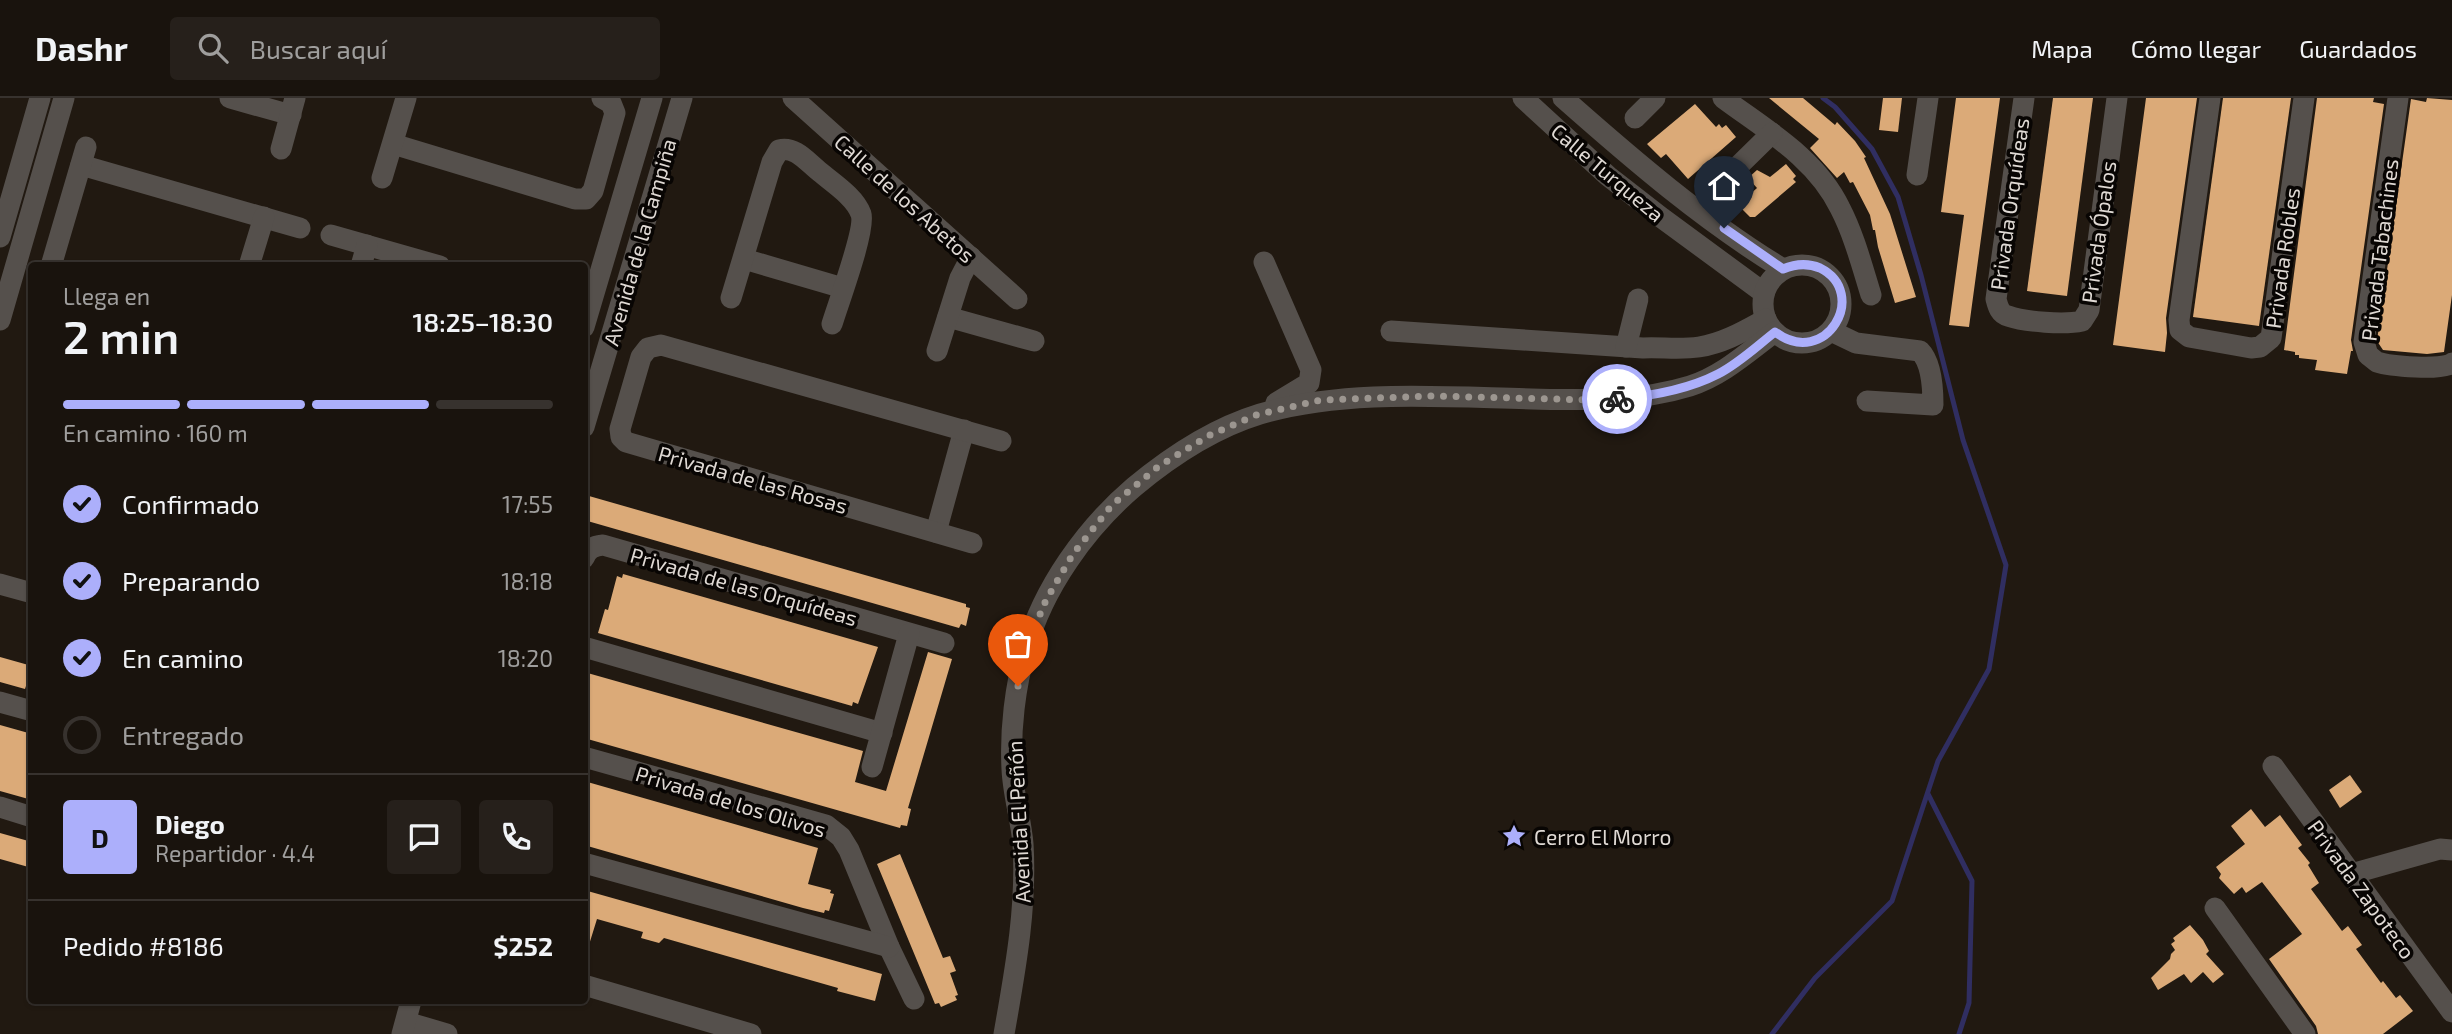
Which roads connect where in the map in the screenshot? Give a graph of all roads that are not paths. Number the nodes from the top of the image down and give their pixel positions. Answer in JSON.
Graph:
{"nodes":[{"id":1,"x":40,"y":98,"type":"edge"},
{"id":2,"x":64,"y":98,"type":"edge"},
{"id":3,"x":230,"y":98,"type":"edge"},
{"id":4,"x":406,"y":98,"type":"edge"},
{"id":5,"x":602,"y":98,"type":"edge"},
{"id":6,"x":652,"y":98,"type":"edge"},
{"id":7,"x":682,"y":98,"type":"edge"},
{"id":8,"x":793,"y":98,"type":"edge"},
{"id":9,"x":1522,"y":98,"type":"edge"},
{"id":10,"x":1563,"y":98,"type":"edge"},
{"id":11,"x":1655,"y":98,"type":"edge"},
{"id":12,"x":1723,"y":98,"type":"edge"},
{"id":13,"x":1928,"y":98,"type":"edge"},
{"id":14,"x":2024,"y":98,"type":"edge"},
{"id":15,"x":2117,"y":98,"type":"edge"},
{"id":16,"x":2210,"y":98,"type":"edge"},
{"id":17,"x":2305,"y":98,"type":"edge"},
{"id":18,"x":2398,"y":98,"type":"edge"},
{"id":19,"x":293,"y":106,"type":"edge"},
{"id":20,"x":1635,"y":118,"type":"dead end"},
{"id":21,"x":1772,"y":133,"type":"junction"},
{"id":22,"x":393,"y":144,"type":"junction"},
{"id":23,"x":281,"y":149,"type":"dead end"},
{"id":24,"x":855,"y":152,"type":"junction"},
{"id":25,"x":604,"y":154,"type":"junction"},
{"id":26,"x":633,"y":161,"type":"junction"},
{"id":27,"x":1917,"y":175,"type":"dead end"},
{"id":28,"x":827,"y":177,"type":"junction"},
{"id":29,"x":382,"y":178,"type":"dead end"},
{"id":30,"x":1722,"y":182,"type":"dead end"},
{"id":31,"x":6,"y":197,"type":"edge"},
{"id":32,"x":32,"y":207,"type":"junction"},
{"id":33,"x":65,"y":216,"type":"junction"},
{"id":34,"x":264,"y":218,"type":"junction"},
{"id":35,"x":300,"y":228,"type":"dead end"},
{"id":36,"x":331,"y":236,"type":"dead end"},
{"id":37,"x":0,"y":237,"type":"edge"},
{"id":38,"x":367,"y":245,"type":"junction"},
{"id":39,"x":971,"y":257,"type":"junction"},
{"id":40,"x":744,"y":259,"type":"junction"},
{"id":41,"x":57,"y":262,"type":"edge"},
{"id":42,"x":250,"y":262,"type":"edge"},
{"id":43,"x":362,"y":262,"type":"edge"},
{"id":44,"x":426,"y":262,"type":"edge"},
{"id":45,"x":1264,"y":262,"type":"dead end"},
{"id":46,"x":1783,"y":269,"type":"junction"},
{"id":47,"x":843,"y":288,"type":"junction"},
{"id":48,"x":1871,"y":295,"type":"dead end"},
{"id":49,"x":731,"y":298,"type":"dead end"},
{"id":50,"x":1017,"y":299,"type":"dead end"},
{"id":51,"x":1638,"y":299,"type":"dead end"},
{"id":52,"x":588,"y":313,"type":"edge"},
{"id":53,"x":1767,"y":313,"type":"junction"},
{"id":54,"x":948,"y":317,"type":"junction"},
{"id":55,"x":0,"y":320,"type":"edge"},
{"id":56,"x":2038,"y":320,"type":"joint"},
{"id":57,"x":832,"y":324,"type":"dead end"},
{"id":58,"x":1391,"y":331,"type":"dead end"},
{"id":59,"x":1831,"y":331,"type":"junction"},
{"id":60,"x":1034,"y":341,"type":"dead end"},
{"id":61,"x":1626,"y":347,"type":"junction"},
{"id":62,"x":937,"y":351,"type":"dead end"},
{"id":63,"x":2452,"y":363,"type":"edge"},
{"id":64,"x":599,"y":379,"type":"junction"},
{"id":65,"x":632,"y":389,"type":"junction"},
{"id":66,"x":1867,"y":401,"type":"dead end"},
{"id":67,"x":588,"y":414,"type":"edge"},
{"id":68,"x":1256,"y":415,"type":"junction"},
{"id":69,"x":964,"y":430,"type":"junction"},
{"id":70,"x":1001,"y":441,"type":"dead end"},
{"id":71,"x":936,"y":532,"type":"junction"},
{"id":72,"x":972,"y":543,"type":"dead end"},
{"id":73,"x":588,"y":550,"type":"edge"},
{"id":74,"x":0,"y":584,"type":"edge"},
{"id":75,"x":28,"y":592,"type":"edge"},
{"id":76,"x":909,"y":634,"type":"junction"},
{"id":77,"x":944,"y":643,"type":"dead end"},
{"id":78,"x":588,"y":648,"type":"edge"},
{"id":79,"x":0,"y":702,"type":"edge"},
{"id":80,"x":28,"y":710,"type":"edge"},
{"id":81,"x":882,"y":733,"type":"junction"},
{"id":82,"x":588,"y":758,"type":"edge"},
{"id":83,"x":2273,"y":766,"type":"dead end"},
{"id":84,"x":872,"y":767,"type":"dead end"},
{"id":85,"x":0,"y":807,"type":"edge"},
{"id":86,"x":28,"y":816,"type":"edge"},
{"id":87,"x":2452,"y":850,"type":"edge"},
{"id":88,"x":588,"y":864,"type":"edge"},
{"id":89,"x":2351,"y":874,"type":"junction"},
{"id":90,"x":2215,"y":908,"type":"dead end"},
{"id":91,"x":889,"y":947,"type":"junction"},
{"id":92,"x":588,"y":986,"type":"edge"},
{"id":93,"x":914,"y":999,"type":"dead end"},
{"id":94,"x":410,"y":1004,"type":"edge"},
{"id":95,"x":2452,"y":1012,"type":"edge"},
{"id":96,"x":404,"y":1028,"type":"edge"},
{"id":97,"x":447,"y":1034,"type":"edge"},
{"id":98,"x":751,"y":1034,"type":"edge"},
{"id":99,"x":1004,"y":1034,"type":"edge"},
{"id":100,"x":2305,"y":1034,"type":"edge"}],
"edges":[{"from":1,"to":31,"type":"street"},
{"from":2,"to":32,"type":"street"},
{"from":3,"to":19,"type":"street"},
{"from":4,"to":22,"type":"street"},
{"from":5,"to":25,"type":"street"},
{"from":6,"to":26,"type":"street","name":"Avenida de la Campiña"},
{"from":7,"to":64,"type":"street","name":"Avenida de la Campiña"},
{"from":8,"to":24,"type":"street","name":"Calle de los Abetos"},
{"from":9,"to":53,"type":"street","name":"Calle Turqueza"},
{"from":10,"to":46,"type":"street","name":"Calle Turqueza"},
{"from":11,"to":20,"type":"street"},
{"from":12,"to":21,"type":"street"},
{"from":13,"to":27,"type":"street"},
{"from":14,"to":56,"type":"street","name":"Privada Orquídeas"},
{"from":15,"to":56,"type":"street","name":"Privada Ópalos"},
{"from":16,"to":17,"type":"street","name":"Privada Robles"},
{"from":18,"to":63,"type":"street","name":"Privada Tabachines"},
{"from":19,"to":23,"type":"street"},
{"from":21,"to":30,"type":"street"},
{"from":21,"to":48,"type":"street"},
{"from":22,"to":25,"type":"street"},
{"from":22,"to":29,"type":"street"},
{"from":24,"to":28,"type":"street"},
{"from":24,"to":39,"type":"street","name":"Calle de los Abetos"},
{"from":25,"to":26,"type":"street"},
{"from":26,"to":52,"type":"street","name":"Avenida de la Campiña"},
{"from":28,"to":40,"type":"street"},
{"from":28,"to":47,"type":"street"},
{"from":31,"to":37,"type":"street"},
{"from":32,"to":33,"type":"street"},
{"from":32,"to":55,"type":"street"},
{"from":33,"to":34,"type":"street"},
{"from":33,"to":41,"type":"street"},
{"from":34,"to":35,"type":"street"},
{"from":34,"to":42,"type":"street"},
{"from":36,"to":38,"type":"street"},
{"from":38,"to":43,"type":"street"},
{"from":38,"to":44,"type":"street"},
{"from":39,"to":50,"type":"street","name":"Calle de los Abetos"},
{"from":39,"to":54,"type":"street"},
{"from":40,"to":47,"type":"street"},
{"from":40,"to":49,"type":"street"},
{"from":45,"to":68,"type":"street"},
{"from":46,"to":53,"type":"street"},
{"from":46,"to":59,"type":"street"},
{"from":47,"to":57,"type":"street"},
{"from":51,"to":61,"type":"street"},
{"from":53,"to":59,"type":"street"},
{"from":53,"to":61,"type":"street"},
{"from":53,"to":68,"type":"street","name":"Avenida El Peñón"},
{"from":54,"to":60,"type":"street"},
{"from":54,"to":62,"type":"street"},
{"from":58,"to":61,"type":"street"},
{"from":59,"to":66,"type":"street"},
{"from":64,"to":65,"type":"street"},
{"from":64,"to":67,"type":"street","name":"Avenida de la Campiña"},
{"from":65,"to":69,"type":"street","name":"Privada de las Rosas"},
{"from":65,"to":71,"type":"street","name":"Privada de las Rosas"},
{"from":68,"to":99,"type":"street","name":"Avenida El Peñón"},
{"from":69,"to":70,"type":"street","name":"Privada de las Rosas"},
{"from":69,"to":71,"type":"street"},
{"from":71,"to":72,"type":"street","name":"Privada de las Rosas"},
{"from":73,"to":76,"type":"street","name":"Privada de las Orquídeas"},
{"from":74,"to":75,"type":"street"},
{"from":76,"to":77,"type":"street","name":"Privada de las Orquídeas"},
{"from":76,"to":81,"type":"street"},
{"from":78,"to":81,"type":"street"},
{"from":79,"to":80,"type":"street"},
{"from":81,"to":84,"type":"street"},
{"from":82,"to":91,"type":"street","name":"Privada de los Olivos"},
{"from":83,"to":89,"type":"street","name":"Privada Zapoteco"},
{"from":85,"to":86,"type":"street"},
{"from":87,"to":89,"type":"street"},
{"from":88,"to":91,"type":"street"},
{"from":89,"to":95,"type":"street","name":"Privada Zapoteco"},
{"from":90,"to":100,"type":"street"},
{"from":91,"to":93,"type":"street","name":"Privada de los Olivos"},
{"from":92,"to":98,"type":"street"},
{"from":94,"to":96,"type":"street"},
{"from":96,"to":97,"type":"street"}]}
